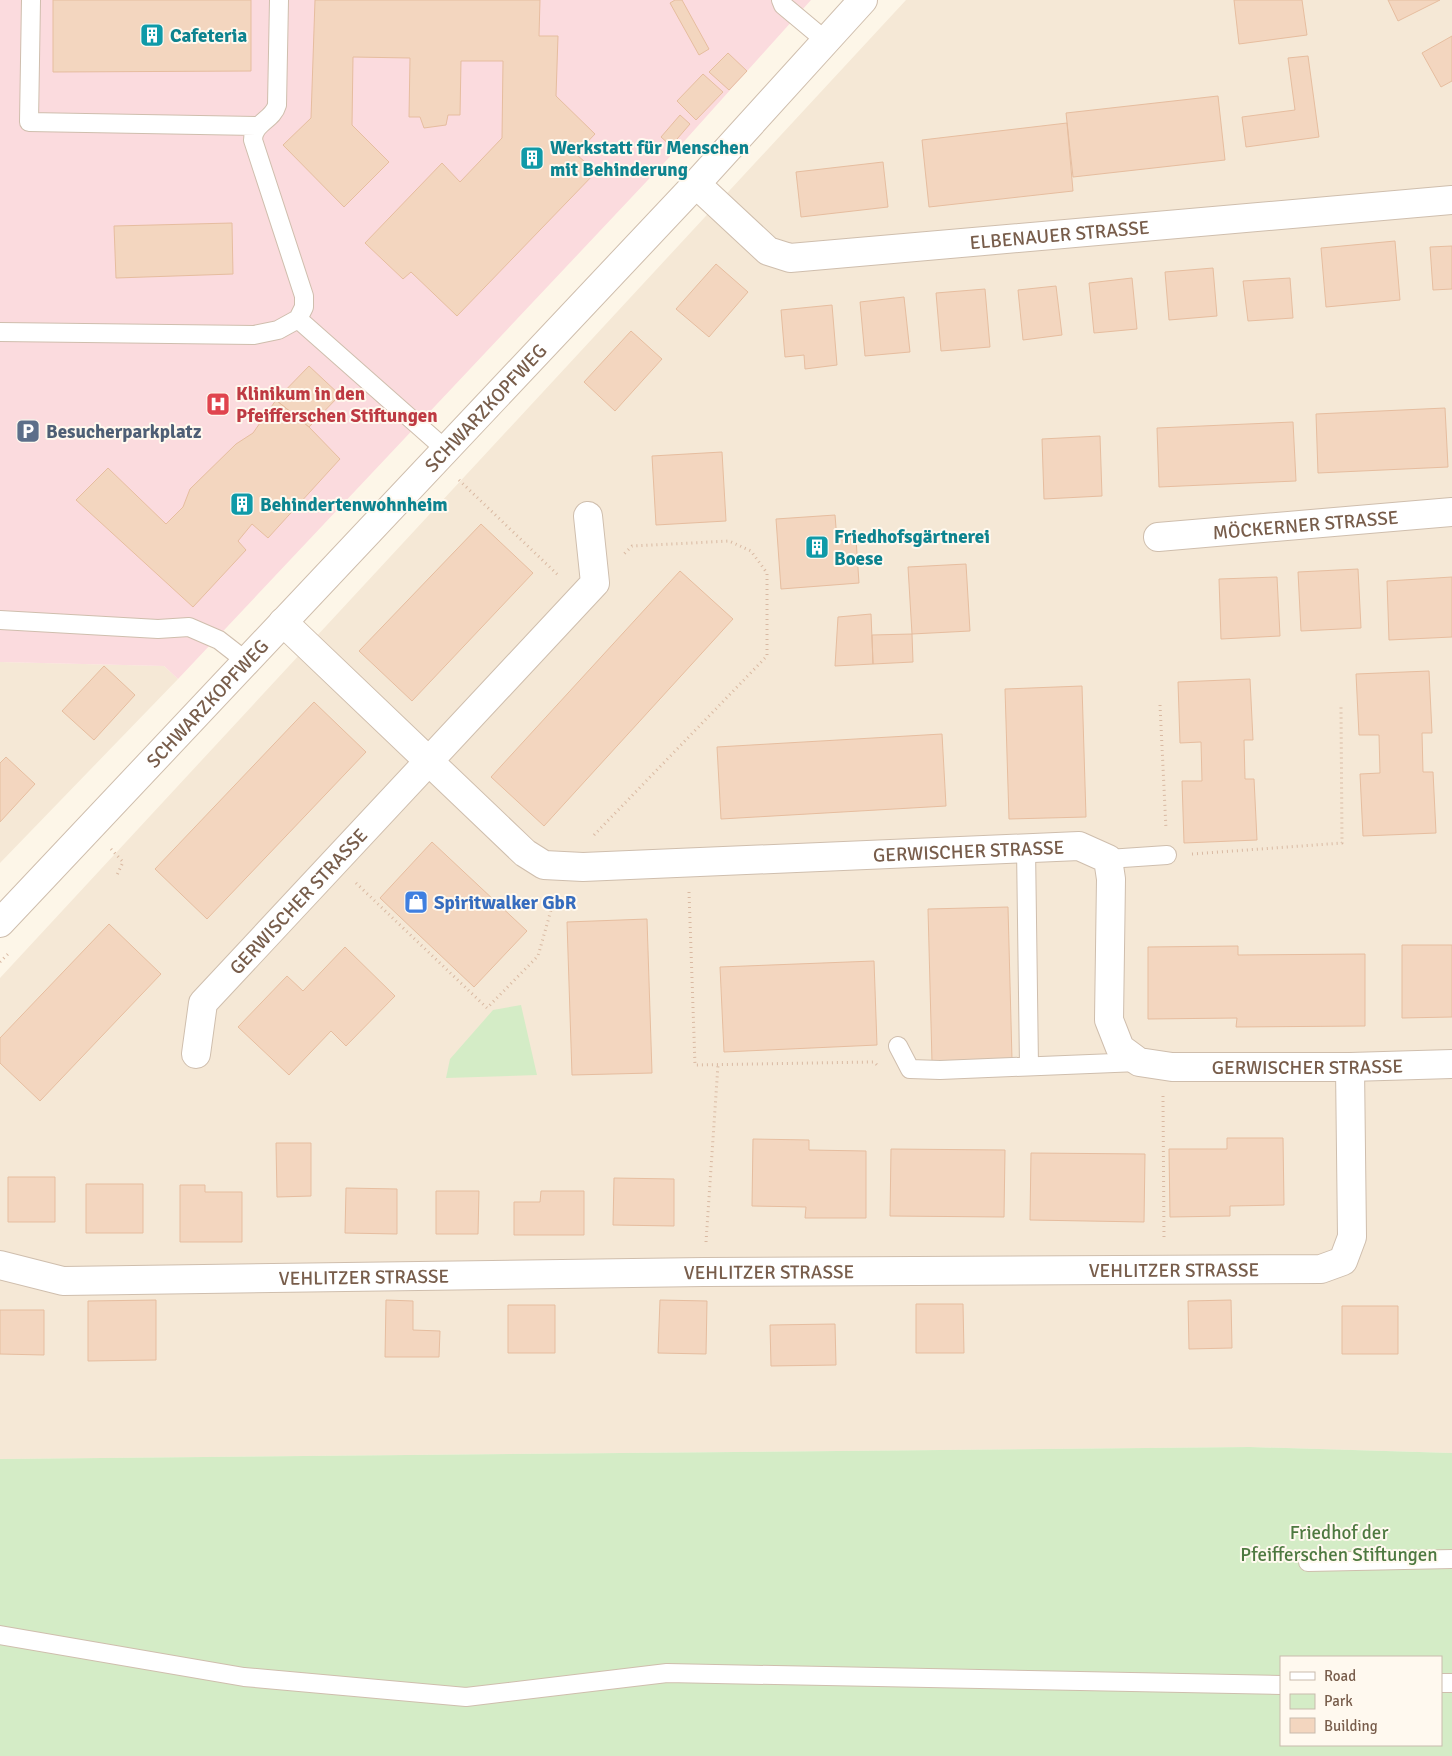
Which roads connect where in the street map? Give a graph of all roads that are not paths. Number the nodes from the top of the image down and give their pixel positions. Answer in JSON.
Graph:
{"nodes":[{"id":1,"x":31,"y":0,"type":"edge"},
{"id":2,"x":279,"y":0,"type":"edge"},
{"id":3,"x":781,"y":0,"type":"edge"},
{"id":4,"x":863,"y":0,"type":"edge"},
{"id":5,"x":826,"y":41,"type":"junction"},
{"id":6,"x":257,"y":126,"type":"junction"},
{"id":7,"x":696,"y":184,"type":"junction"},
{"id":8,"x":1452,"y":200,"type":"edge"},
{"id":9,"x":298,"y":319,"type":"junction"},
{"id":10,"x":0,"y":332,"type":"edge"},
{"id":11,"x":441,"y":454,"type":"junction"},
{"id":12,"x":1452,"y":512,"type":"edge"},
{"id":13,"x":588,"y":516,"type":"dead end"},
{"id":14,"x":1158,"y":537,"type":"dead end"},
{"id":15,"x":0,"y":620,"type":"edge"},
{"id":16,"x":284,"y":622,"type":"junction"},
{"id":17,"x":246,"y":660,"type":"junction"},
{"id":18,"x":429,"y":762,"type":"junction"},
{"id":19,"x":1026,"y":848,"type":"junction"},
{"id":20,"x":1167,"y":855,"type":"road end"},
{"id":21,"x":1108,"y":859,"type":"junction"},
{"id":22,"x":0,"y":923,"type":"edge"},
{"id":23,"x":898,"y":1046,"type":"dead end"},
{"id":24,"x":196,"y":1054,"type":"dead end"},
{"id":25,"x":1139,"y":1062,"type":"junction"},
{"id":26,"x":1452,"y":1064,"type":"edge"},
{"id":27,"x":1029,"y":1066,"type":"junction"},
{"id":28,"x":1350,"y":1067,"type":"junction"},
{"id":29,"x":0,"y":1266,"type":"edge"},
{"id":30,"x":1452,"y":1559,"type":"edge"},
{"id":31,"x":1308,"y":1562,"type":"dead end"},
{"id":32,"x":0,"y":1635,"type":"edge"},
{"id":33,"x":1280,"y":1685,"type":"edge"}],
"edges":[{"from":1,"to":6,"type":"lane"},
{"from":2,"to":6,"type":"lane"},
{"from":3,"to":5,"type":"lane"},
{"from":4,"to":5,"type":"street","name":"SCHWARZKOPFWEG"},
{"from":5,"to":7,"type":"street","name":"SCHWARZKOPFWEG"},
{"from":6,"to":9,"type":"lane"},
{"from":7,"to":8,"type":"street","name":"ELBENAUER STRASSE"},
{"from":7,"to":11,"type":"street","name":"SCHWARZKOPFWEG"},
{"from":9,"to":10,"type":"lane"},
{"from":9,"to":11,"type":"lane"},
{"from":11,"to":16,"type":"street","name":"SCHWARZKOPFWEG"},
{"from":12,"to":14,"type":"street","name":"MÖCKERNER STRASSE"},
{"from":13,"to":18,"type":"street","name":"GERWISCHER STRASSE"},
{"from":15,"to":17,"type":"lane"},
{"from":16,"to":17,"type":"street","name":"SCHWARZKOPFWEG"},
{"from":16,"to":18,"type":"street","name":"GERWISCHER STRASSE"},
{"from":17,"to":22,"type":"street","name":"SCHWARZKOPFWEG"},
{"from":18,"to":19,"type":"street","name":"GERWISCHER STRASSE"},
{"from":18,"to":24,"type":"street","name":"GERWISCHER STRASSE"},
{"from":19,"to":21,"type":"street","name":"GERWISCHER STRASSE"},
{"from":19,"to":27,"type":"lane"},
{"from":20,"to":21,"type":"lane"},
{"from":21,"to":25,"type":"street","name":"GERWISCHER STRASSE"},
{"from":23,"to":27,"type":"lane"},
{"from":25,"to":27,"type":"lane"},
{"from":25,"to":28,"type":"street","name":"GERWISCHER STRASSE"},
{"from":26,"to":28,"type":"street","name":"GERWISCHER STRASSE"},
{"from":28,"to":29,"type":"street","name":"VEHLITZER STRASSE"},
{"from":30,"to":31,"type":"lane"},
{"from":32,"to":33,"type":"lane"}]}
